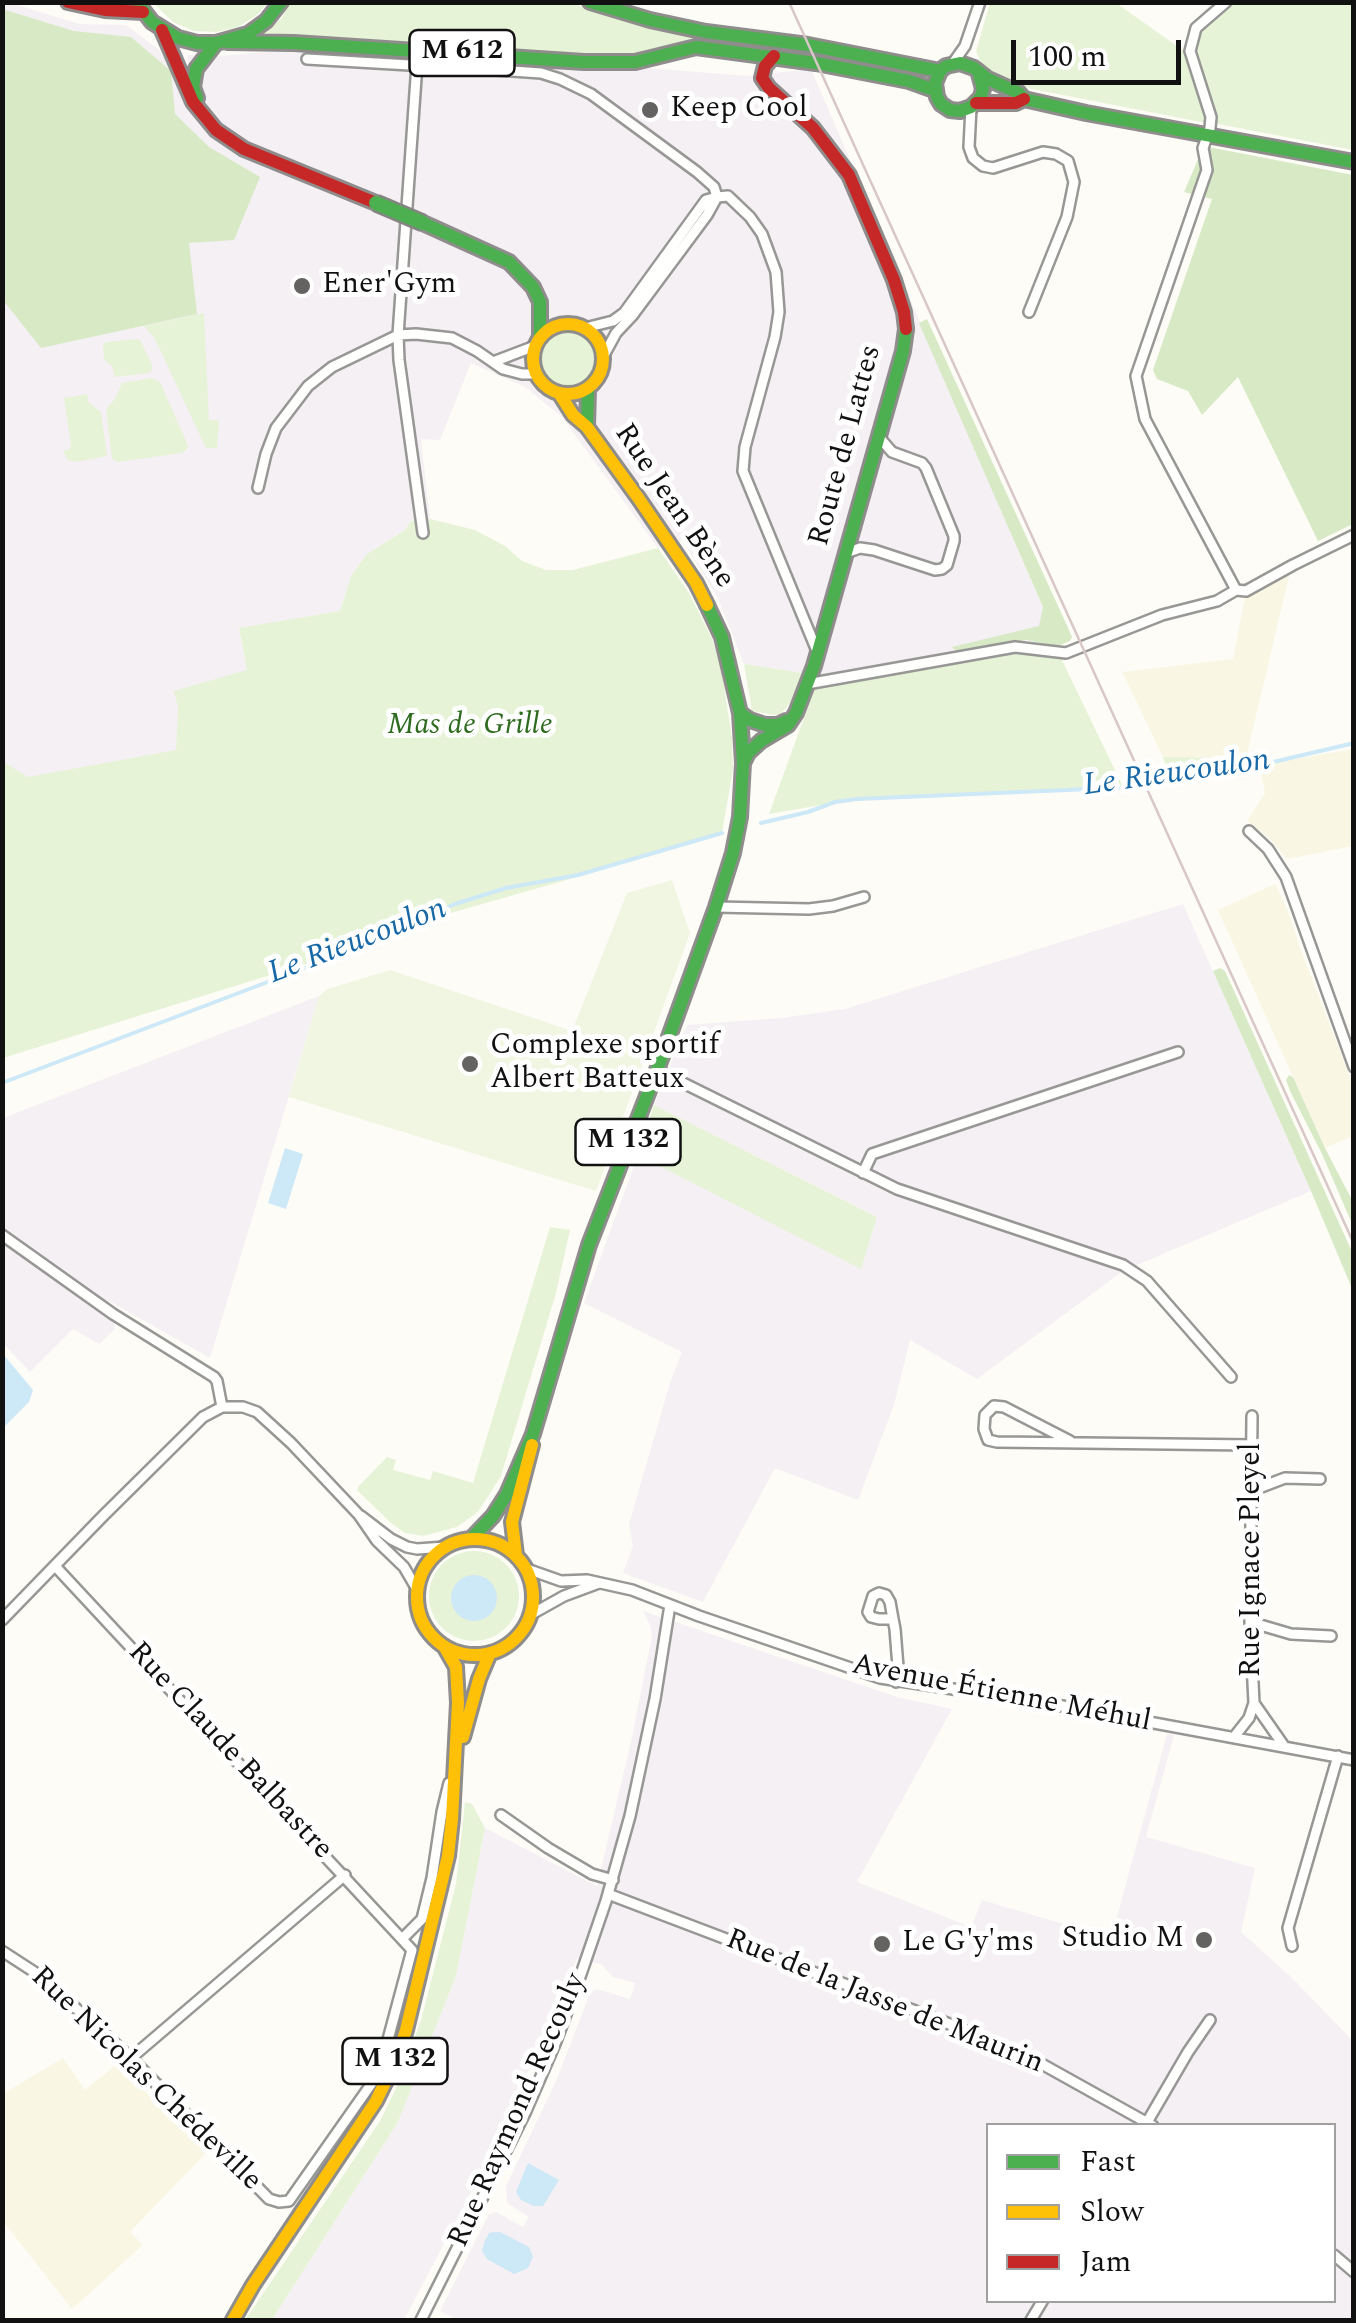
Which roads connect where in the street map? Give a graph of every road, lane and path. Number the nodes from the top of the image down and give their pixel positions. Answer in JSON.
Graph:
{"nodes":[{"id":1,"x":68,"y":2,"type":"edge"},
{"id":2,"x":281,"y":2,"type":"edge"},
{"id":3,"x":590,"y":2,"type":"edge"},
{"id":4,"x":980,"y":2,"type":"edge"},
{"id":5,"x":1226,"y":2,"type":"edge"},
{"id":6,"x":140,"y":8,"type":"edge"},
{"id":7,"x":162,"y":30,"type":"junction"},
{"id":8,"x":221,"y":43,"type":"junction"},
{"id":9,"x":774,"y":56,"type":"junction"},
{"id":10,"x":307,"y":59,"type":"dead end"},
{"id":11,"x":417,"y":64,"type":"junction"},
{"id":12,"x":960,"y":68,"type":"junction"},
{"id":13,"x":934,"y":90,"type":"junction"},
{"id":14,"x":1024,"y":99,"type":"junction"},
{"id":15,"x":969,"y":107,"type":"junction"},
{"id":16,"x":205,"y":118,"type":"junction"},
{"id":17,"x":1208,"y":134,"type":"junction"},
{"id":18,"x":1354,"y":162,"type":"edge"},
{"id":19,"x":717,"y":197,"type":"junction"},
{"id":20,"x":641,"y":296,"type":"junction"},
{"id":21,"x":540,"y":302,"type":"junction"},
{"id":22,"x":1030,"y":312,"type":"dead end"},
{"id":23,"x":566,"y":323,"type":"junction"},
{"id":24,"x":585,"y":328,"type":"junction"},
{"id":25,"x":398,"y":335,"type":"junction"},
{"id":26,"x":538,"y":342,"type":"junction"},
{"id":27,"x":604,"y":357,"type":"junction"},
{"id":28,"x":493,"y":362,"type":"junction"},
{"id":29,"x":536,"y":374,"type":"junction"},
{"id":30,"x":588,"y":388,"type":"junction"},
{"id":31,"x":559,"y":393,"type":"junction"},
{"id":32,"x":586,"y":427,"type":"junction"},
{"id":33,"x":880,"y":436,"type":"junction"},
{"id":34,"x":258,"y":488,"type":"dead end"},
{"id":35,"x":423,"y":533,"type":"dead end"},
{"id":36,"x":1354,"y":536,"type":"edge"},
{"id":37,"x":846,"y":553,"type":"junction"},
{"id":38,"x":1236,"y":590,"type":"junction"},
{"id":39,"x":817,"y":650,"type":"junction"},
{"id":40,"x":807,"y":684,"type":"junction"},
{"id":41,"x":740,"y":712,"type":"junction"},
{"id":42,"x":796,"y":713,"type":"junction"},
{"id":43,"x":743,"y":763,"type":"junction"},
{"id":44,"x":1249,"y":830,"type":"dead end"},
{"id":45,"x":864,"y":898,"type":"dead end"},
{"id":46,"x":716,"y":906,"type":"junction"},
{"id":47,"x":1178,"y":1052,"type":"dead end"},
{"id":48,"x":1354,"y":1068,"type":"edge"},
{"id":49,"x":657,"y":1070,"type":"junction"},
{"id":50,"x":863,"y":1172,"type":"junction"},
{"id":51,"x":2,"y":1235,"type":"edge"},
{"id":52,"x":1232,"y":1378,"type":"dead end"},
{"id":53,"x":222,"y":1408,"type":"junction"},
{"id":54,"x":1252,"y":1416,"type":"dead end"},
{"id":55,"x":533,"y":1434,"type":"junction"},
{"id":56,"x":1070,"y":1442,"type":"junction"},
{"id":57,"x":1252,"y":1445,"type":"junction"},
{"id":58,"x":1320,"y":1479,"type":"dead end"},
{"id":59,"x":1251,"y":1491,"type":"junction"},
{"id":60,"x":358,"y":1515,"type":"junction"},
{"id":61,"x":471,"y":1539,"type":"junction"},
{"id":62,"x":445,"y":1547,"type":"junction"},
{"id":63,"x":516,"y":1555,"type":"junction"},
{"id":64,"x":55,"y":1566,"type":"junction"},
{"id":65,"x":527,"y":1569,"type":"junction"},
{"id":66,"x":599,"y":1583,"type":"junction"},
{"id":67,"x":418,"y":1592,"type":"junction"},
{"id":68,"x":670,"y":1605,"type":"junction"},
{"id":69,"x":530,"y":1614,"type":"junction"},
{"id":70,"x":893,"y":1618,"type":"dead end"},
{"id":71,"x":2,"y":1620,"type":"edge"},
{"id":72,"x":1250,"y":1622,"type":"junction"},
{"id":73,"x":1330,"y":1636,"type":"dead end"},
{"id":74,"x":444,"y":1646,"type":"junction"},
{"id":75,"x":490,"y":1653,"type":"junction"},
{"id":76,"x":896,"y":1682,"type":"junction"},
{"id":77,"x":1254,"y":1703,"type":"junction"},
{"id":78,"x":1234,"y":1737,"type":"junction"},
{"id":79,"x":1284,"y":1746,"type":"junction"},
{"id":80,"x":1338,"y":1756,"type":"junction"},
{"id":81,"x":1354,"y":1760,"type":"edge"},
{"id":82,"x":456,"y":1762,"type":"junction"},
{"id":83,"x":501,"y":1815,"type":"dead end"},
{"id":84,"x":345,"y":1875,"type":"junction"},
{"id":85,"x":613,"y":1880,"type":"junction"},
{"id":86,"x":608,"y":1894,"type":"junction"},
{"id":87,"x":402,"y":1938,"type":"junction"},
{"id":88,"x":1292,"y":1946,"type":"dead end"},
{"id":89,"x":2,"y":1951,"type":"edge"},
{"id":90,"x":1210,"y":2020,"type":"dead end"},
{"id":91,"x":130,"y":2058,"type":"junction"},
{"id":92,"x":1147,"y":2123,"type":"edge"},
{"id":93,"x":1150,"y":2123,"type":"edge"},
{"id":94,"x":233,"y":2320,"type":"edge"},
{"id":95,"x":422,"y":2320,"type":"edge"}],
"edges":[{"from":1,"to":6,"type":"main road"},
{"from":2,"to":8,"type":"main road"},
{"from":3,"to":12,"type":"main road"},
{"from":4,"to":12,"type":"street"},
{"from":5,"to":17,"type":"street"},
{"from":6,"to":7,"type":"main road"},
{"from":7,"to":8,"type":"main road"},
{"from":7,"to":16,"type":"main road"},
{"from":8,"to":9,"type":"main road","number":"M 612"},
{"from":8,"to":16,"type":"main road"},
{"from":9,"to":13,"type":"main road","number":"M 612"},
{"from":9,"to":33,"type":"main road","name":"Route de Lattes"},
{"from":10,"to":11,"type":"street"},
{"from":11,"to":19,"type":"street"},
{"from":11,"to":25,"type":"street"},
{"from":12,"to":13,"type":"main road"},
{"from":12,"to":14,"type":"main road"},
{"from":12,"to":15,"type":"main road"},
{"from":13,"to":15,"type":"main road"},
{"from":14,"to":15,"type":"main road"},
{"from":14,"to":17,"type":"main road"},
{"from":15,"to":22,"type":"street"},
{"from":16,"to":21,"type":"main road","bridge":true},
{"from":17,"to":18,"type":"main road"},
{"from":17,"to":38,"type":"street"},
{"from":19,"to":20,"type":"street"},
{"from":19,"to":39,"type":"street"},
{"from":20,"to":24,"type":"street"},
{"from":20,"to":27,"type":"street"},
{"from":21,"to":23,"type":"main road"},
{"from":21,"to":26,"type":"main road"},
{"from":23,"to":24,"type":"main road"},
{"from":23,"to":26,"type":"main road"},
{"from":24,"to":27,"type":"main road"},
{"from":25,"to":28,"type":"street"},
{"from":25,"to":34,"type":"street"},
{"from":25,"to":35,"type":"street"},
{"from":26,"to":28,"type":"street"},
{"from":26,"to":29,"type":"main road"},
{"from":27,"to":30,"type":"main road"},
{"from":28,"to":29,"type":"street"},
{"from":29,"to":31,"type":"main road"},
{"from":30,"to":31,"type":"main road"},
{"from":30,"to":32,"type":"main road","name":"Rue Jean Bène"},
{"from":31,"to":32,"type":"main road","name":"Rue Jean Bène"},
{"from":32,"to":41,"type":"main road","name":"Rue Jean Bène"},
{"from":33,"to":37,"type":"main road","name":"Route de Lattes"},
{"from":33,"to":37,"type":"street"},
{"from":36,"to":38,"type":"street"},
{"from":37,"to":39,"type":"main road","name":"Route de Lattes"},
{"from":38,"to":40,"type":"street"},
{"from":39,"to":40,"type":"main road","name":"Route de Lattes"},
{"from":40,"to":42,"type":"main road","name":"Route de Lattes"},
{"from":41,"to":42,"type":"main road"},
{"from":41,"to":43,"type":"main road","name":"Rue Jean Bène","number":"M 132"},
{"from":42,"to":43,"type":"main road"},
{"from":43,"to":46,"type":"main road","name":"Rue Jean Bène","number":"M 132"},
{"from":44,"to":48,"type":"street"},
{"from":45,"to":46,"type":"street"},
{"from":46,"to":49,"type":"main road","number":"M 132"},
{"from":47,"to":50,"type":"street"},
{"from":49,"to":50,"type":"street"},
{"from":49,"to":55,"type":"main road","number":"M 132"},
{"from":50,"to":52,"type":"street"},
{"from":51,"to":53,"type":"street"},
{"from":53,"to":60,"type":"street"},
{"from":53,"to":64,"type":"street"},
{"from":54,"to":57,"type":"street","name":"Rue Ignace Pleyel"},
{"from":55,"to":61,"type":"main road","number":"M 132"},
{"from":55,"to":63,"type":"main road","number":"M 132"},
{"from":56,"to":56,"type":"street"},
{"from":56,"to":57,"type":"street"},
{"from":57,"to":59,"type":"street","name":"Rue Ignace Pleyel"},
{"from":58,"to":59,"type":"street"},
{"from":59,"to":72,"type":"street","name":"Rue Ignace Pleyel"},
{"from":60,"to":62,"type":"street"},
{"from":60,"to":67,"type":"street"},
{"from":61,"to":62,"type":"main road"},
{"from":61,"to":63,"type":"main road"},
{"from":62,"to":67,"type":"main road"},
{"from":63,"to":65,"type":"main road"},
{"from":64,"to":71,"type":"street"},
{"from":64,"to":84,"type":"street","name":"Rue Claude Balbastre"},
{"from":65,"to":66,"type":"street","name":"Avenue Étienne Méhul"},
{"from":65,"to":69,"type":"main road"},
{"from":66,"to":68,"type":"street","name":"Avenue Étienne Méhul"},
{"from":66,"to":69,"type":"street"},
{"from":67,"to":74,"type":"main road"},
{"from":68,"to":76,"type":"street","name":"Avenue Étienne Méhul"},
{"from":68,"to":85,"type":"street","name":"Rue Raymond Recouly"},
{"from":69,"to":75,"type":"main road"},
{"from":70,"to":76,"type":"street"},
{"from":72,"to":73,"type":"street"},
{"from":72,"to":77,"type":"street","name":"Rue Ignace Pleyel"},
{"from":74,"to":75,"type":"main road"},
{"from":74,"to":82,"type":"main road","number":"M 132"},
{"from":75,"to":82,"type":"main road","number":"M 132"},
{"from":76,"to":78,"type":"street","name":"Avenue Étienne Méhul"},
{"from":77,"to":78,"type":"street","name":"Rue Ignace Pleyel"},
{"from":77,"to":79,"type":"street","name":"Rue Ignace Pleyel"},
{"from":78,"to":79,"type":"street","name":"Avenue Étienne Méhul"},
{"from":79,"to":80,"type":"street","name":"Avenue Étienne Méhul"},
{"from":80,"to":81,"type":"street","name":"Avenue Étienne Méhul"},
{"from":80,"to":88,"type":"street"},
{"from":82,"to":87,"type":"street"},
{"from":82,"to":94,"type":"main road","number":"M 132"},
{"from":83,"to":85,"type":"street"},
{"from":84,"to":87,"type":"street","name":"Rue Claude Balbastre"},
{"from":84,"to":91,"type":"street"},
{"from":85,"to":86,"type":"street","name":"Rue Raymond Recouly"},
{"from":86,"to":92,"type":"street","name":"Rue de la Jasse de Maurin"},
{"from":86,"to":95,"type":"street","name":"Rue Raymond Recouly"},
{"from":87,"to":91,"type":"street","name":"Rue Nicolas Chédeville"},
{"from":89,"to":91,"type":"street","name":"Rue Nicolas Chédeville"},
{"from":90,"to":93,"type":"street"}]}
